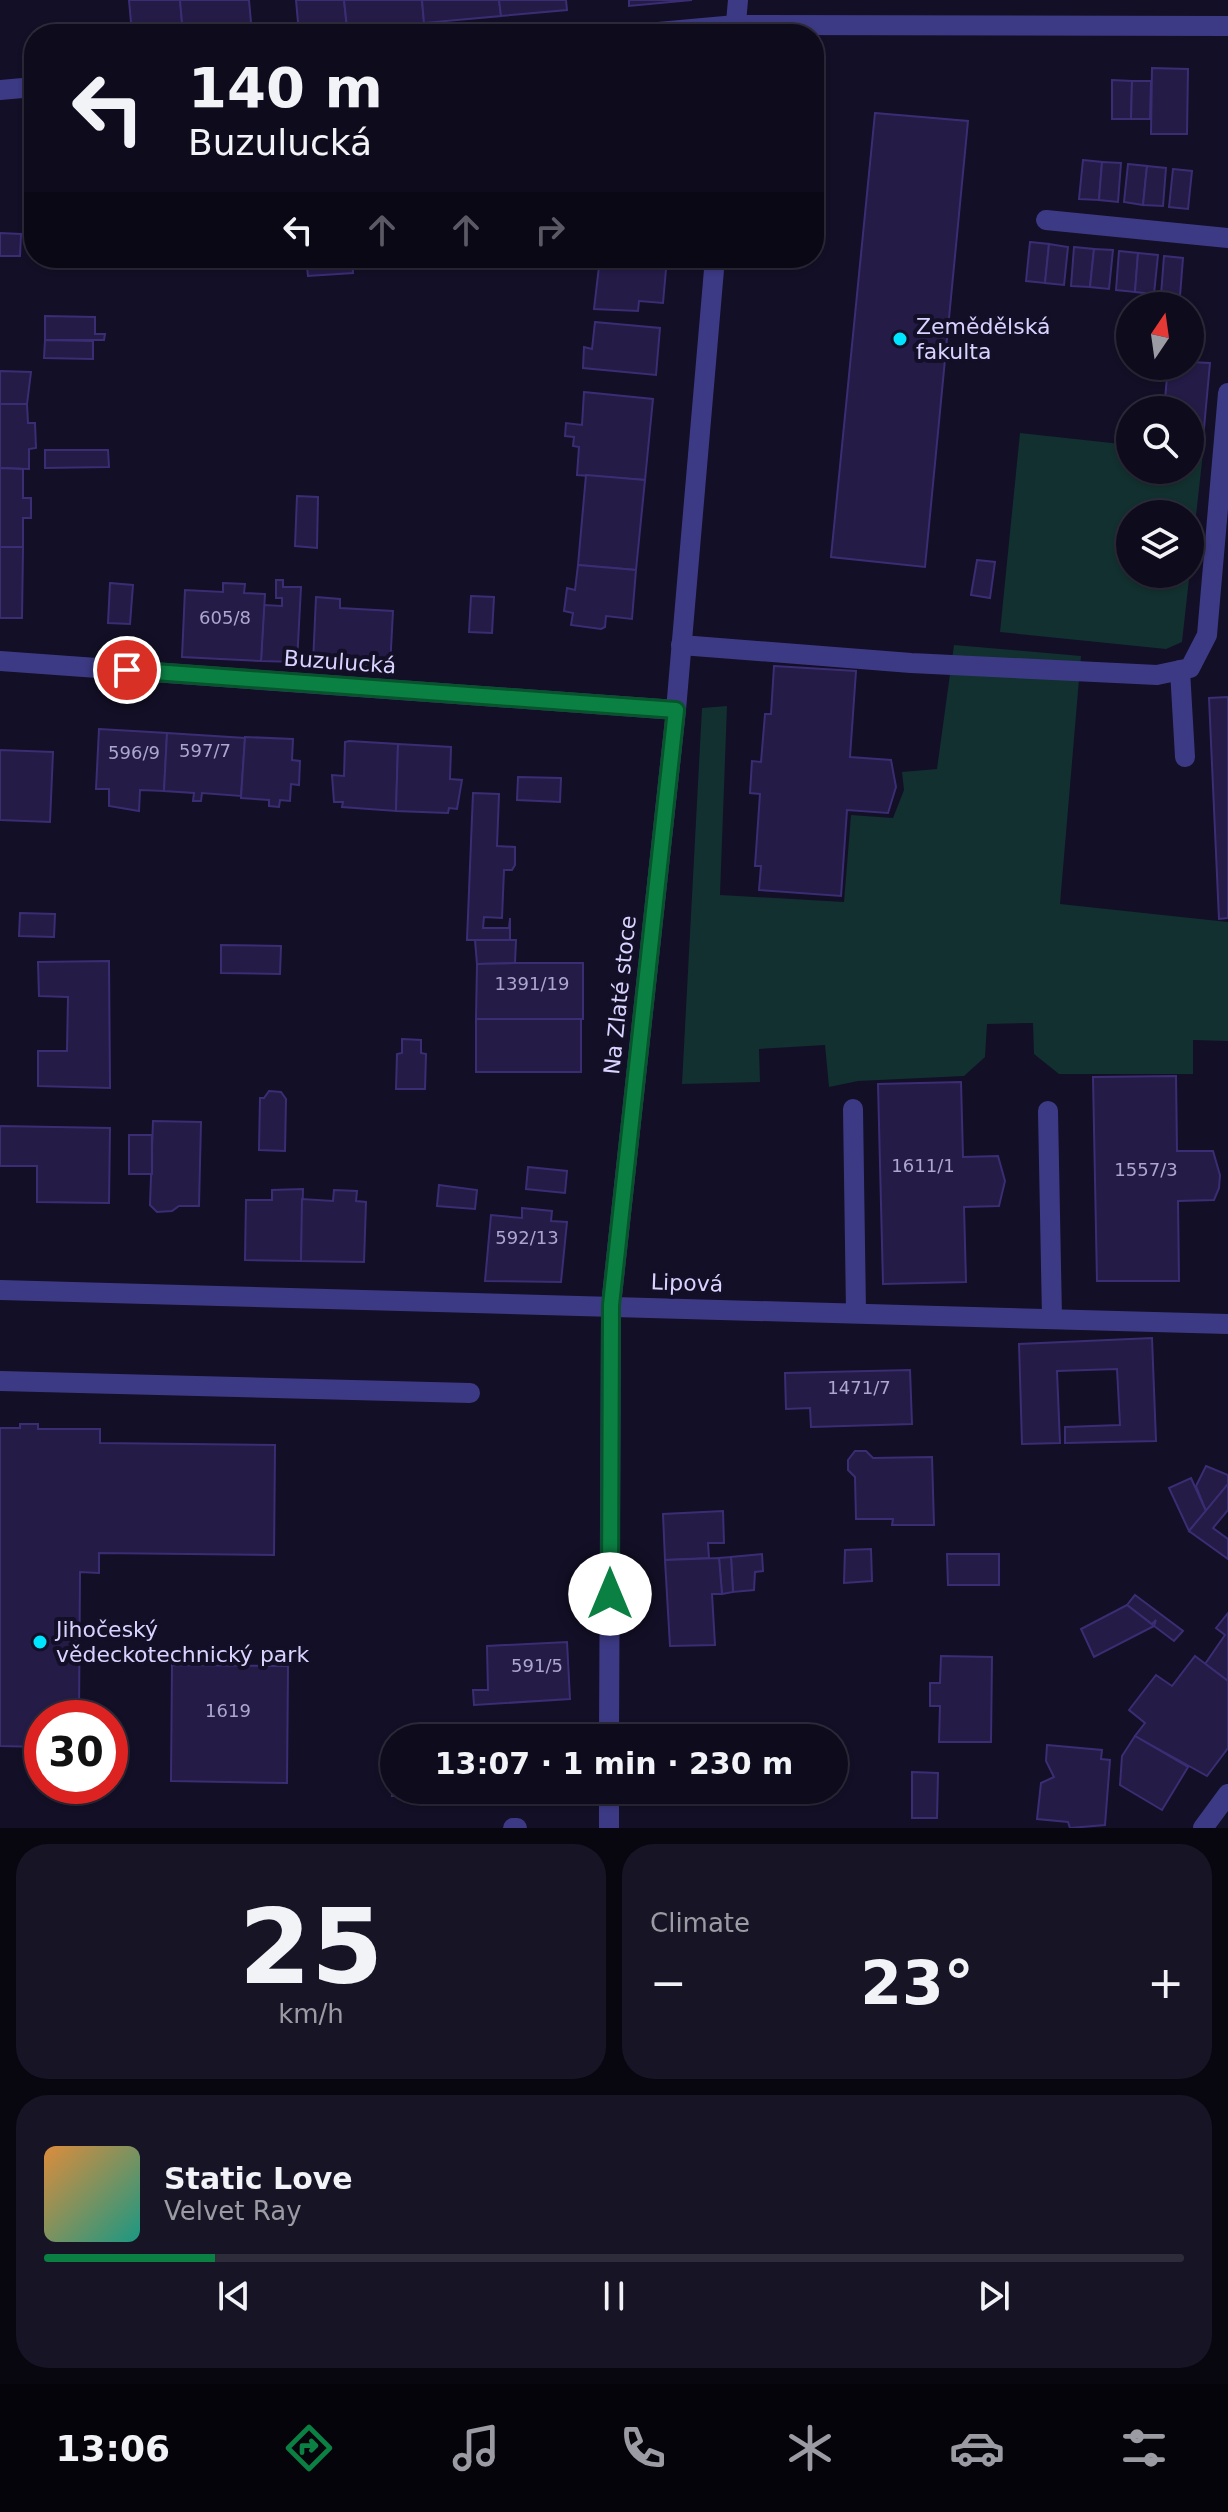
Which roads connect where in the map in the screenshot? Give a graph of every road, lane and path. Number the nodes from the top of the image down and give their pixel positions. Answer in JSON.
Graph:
{"nodes":[{"id":1,"x":738,"y":0,"type":"edge"},
{"id":2,"x":736,"y":24,"type":"edge"},
{"id":3,"x":1228,"y":26,"type":"edge"},
{"id":4,"x":824,"y":29,"type":"edge"},
{"id":5,"x":24,"y":88,"type":"edge"},
{"id":6,"x":0,"y":90,"type":"edge"},
{"id":7,"x":1046,"y":220,"type":"dead end"},
{"id":8,"x":1228,"y":238,"type":"edge"},
{"id":9,"x":714,"y":268,"type":"edge"},
{"id":10,"x":1228,"y":393,"type":"edge"},
{"id":11,"x":681,"y":645,"type":"junction"},
{"id":12,"x":0,"y":661,"type":"edge"},
{"id":13,"x":1180,"y":670,"type":"junction"},
{"id":14,"x":676,"y":710,"type":"junction"},
{"id":15,"x":1185,"y":757,"type":"dead end"},
{"id":16,"x":853,"y":1109,"type":"dead end"},
{"id":17,"x":1048,"y":1111,"type":"dead end"},
{"id":18,"x":0,"y":1290,"type":"edge"},
{"id":19,"x":611,"y":1305,"type":"junction"},
{"id":20,"x":856,"y":1312,"type":"junction"},
{"id":21,"x":1052,"y":1318,"type":"junction"},
{"id":22,"x":1228,"y":1324,"type":"edge"},
{"id":23,"x":0,"y":1381,"type":"edge"},
{"id":24,"x":470,"y":1393,"type":"dead end"},
{"id":25,"x":609,"y":1724,"type":"edge"},
{"id":26,"x":1228,"y":1794,"type":"edge"},
{"id":27,"x":609,"y":1804,"type":"edge"},
{"id":28,"x":609,"y":1828,"type":"edge"},
{"id":29,"x":1203,"y":1828,"type":"edge"}],
"edges":[{"from":1,"to":2,"type":"street"},
{"from":3,"to":4,"type":"street"},
{"from":5,"to":6,"type":"street"},
{"from":7,"to":8,"type":"street"},
{"from":9,"to":11,"type":"street","name":"Na Zlaté stoce"},
{"from":10,"to":13,"type":"street"},
{"from":11,"to":13,"type":"street"},
{"from":11,"to":14,"type":"street","name":"Na Zlaté stoce"},
{"from":12,"to":14,"type":"street","name":"Buzulucká"},
{"from":13,"to":15,"type":"street"},
{"from":14,"to":19,"type":"street","name":"Na Zlaté stoce"},
{"from":16,"to":20,"type":"street"},
{"from":17,"to":21,"type":"street"},
{"from":18,"to":19,"type":"street","name":"Lipová"},
{"from":19,"to":20,"type":"street","name":"Lipová"},
{"from":19,"to":25,"type":"street","name":"Na Zlaté stoce"},
{"from":20,"to":21,"type":"street","name":"Lipová"},
{"from":21,"to":22,"type":"street","name":"Lipová"},
{"from":23,"to":24,"type":"street"},
{"from":26,"to":29,"type":"street"},
{"from":27,"to":28,"type":"street"}]}
